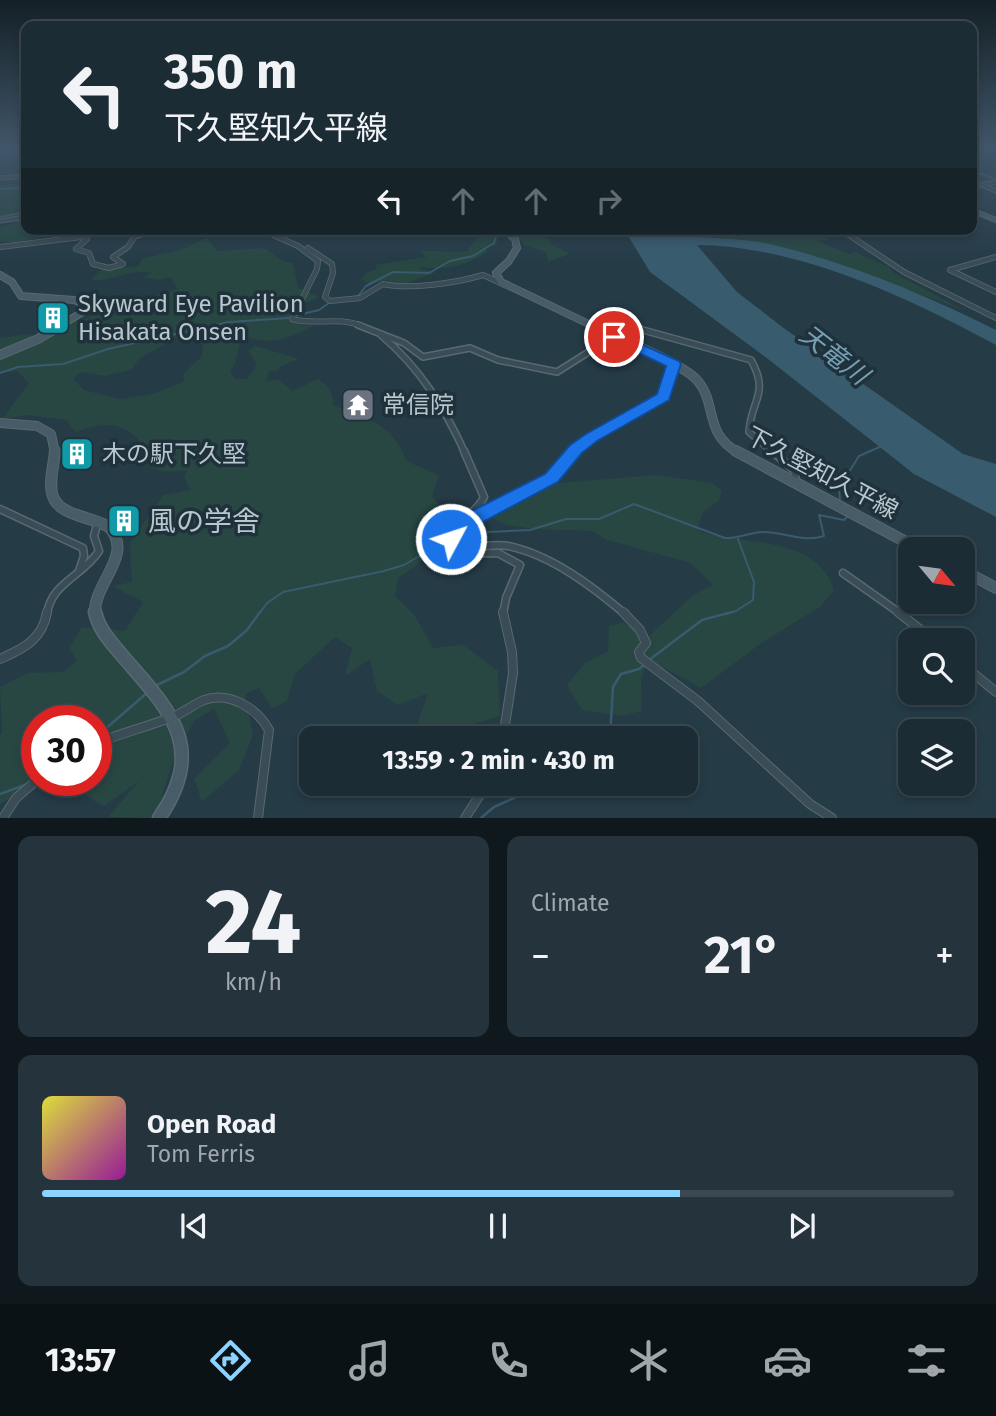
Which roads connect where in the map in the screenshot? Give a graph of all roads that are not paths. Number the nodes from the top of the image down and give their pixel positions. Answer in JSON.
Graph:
{"nodes":[{"id":1,"x":977,"y":212,"type":"edge"},
{"id":2,"x":21,"y":218,"type":"edge"},
{"id":3,"x":996,"y":220,"type":"edge"},
{"id":4,"x":0,"y":221,"type":"edge"},
{"id":5,"x":143,"y":235,"type":"edge"},
{"id":6,"x":273,"y":235,"type":"edge"},
{"id":7,"x":511,"y":235,"type":"edge"},
{"id":8,"x":849,"y":235,"type":"edge"},
{"id":9,"x":298,"y":246,"type":"junction"},
{"id":10,"x":0,"y":247,"type":"edge"},
{"id":11,"x":996,"y":257,"type":"edge"},
{"id":12,"x":0,"y":275,"type":"edge"},
{"id":13,"x":508,"y":286,"type":"junction"},
{"id":14,"x":996,"y":292,"type":"edge"},
{"id":15,"x":332,"y":301,"type":"joint"},
{"id":16,"x":996,"y":318,"type":"edge"},
{"id":17,"x":599,"y":329,"type":"junction"},
{"id":18,"x":382,"y":335,"type":"junction"},
{"id":19,"x":614,"y":337,"type":"junction"},
{"id":20,"x":0,"y":355,"type":"edge"},
{"id":21,"x":674,"y":364,"type":"junction"},
{"id":22,"x":0,"y":423,"type":"edge"},
{"id":23,"x":796,"y":482,"type":"junction"},
{"id":24,"x":0,"y":509,"type":"edge"},
{"id":25,"x":97,"y":521,"type":"junction"},
{"id":26,"x":898,"y":537,"type":"edge"},
{"id":27,"x":451,"y":540,"type":"junction"},
{"id":28,"x":433,"y":547,"type":"junction"},
{"id":29,"x":843,"y":573,"type":"dead end"},
{"id":30,"x":78,"y":574,"type":"junction"},
{"id":31,"x":975,"y":576,"type":"edge"},
{"id":32,"x":975,"y":581,"type":"edge"},
{"id":33,"x":996,"y":588,"type":"edge"},
{"id":34,"x":996,"y":594,"type":"edge"},
{"id":35,"x":918,"y":628,"type":"edge"},
{"id":36,"x":0,"y":659,"type":"edge"},
{"id":37,"x":975,"y":675,"type":"edge"},
{"id":38,"x":996,"y":692,"type":"edge"},
{"id":39,"x":173,"y":716,"type":"junction"},
{"id":40,"x":505,"y":726,"type":"edge"},
{"id":41,"x":112,"y":737,"type":"edge"},
{"id":42,"x":21,"y":794,"type":"edge"},
{"id":43,"x":479,"y":796,"type":"edge"},
{"id":44,"x":3,"y":817,"type":"edge"},
{"id":45,"x":159,"y":817,"type":"edge"},
{"id":46,"x":258,"y":817,"type":"edge"},
{"id":47,"x":465,"y":817,"type":"edge"},
{"id":48,"x":832,"y":817,"type":"edge"}],
"edges":[{"from":1,"to":3,"type":"street"},
{"from":2,"to":4,"type":"street"},
{"from":5,"to":10,"type":"street"},
{"from":6,"to":9,"type":"street"},
{"from":7,"to":13,"type":"street"},
{"from":8,"to":16,"type":"street"},
{"from":9,"to":15,"type":"street"},
{"from":9,"to":18,"type":"street"},
{"from":11,"to":14,"type":"street"},
{"from":12,"to":20,"type":"street"},
{"from":13,"to":15,"type":"street"},
{"from":13,"to":17,"type":"street","name":"下久堅知久平線"},
{"from":17,"to":19,"type":"street","name":"下久堅知久平線"},
{"from":17,"to":23,"type":"street"},
{"from":18,"to":19,"type":"street"},
{"from":18,"to":28,"type":"street"},
{"from":19,"to":21,"type":"street","name":"下久堅知久平線"},
{"from":21,"to":23,"type":"street","name":"下久堅知久平線"},
{"from":21,"to":27,"type":"street"},
{"from":22,"to":25,"type":"street"},
{"from":23,"to":26,"type":"street","name":"下久堅知久平線"},
{"from":24,"to":30,"type":"street"},
{"from":25,"to":30,"type":"street"},
{"from":25,"to":39,"type":"street"},
{"from":27,"to":28,"type":"street"},
{"from":27,"to":48,"type":"street"},
{"from":28,"to":40,"type":"street"},
{"from":29,"to":35,"type":"street"},
{"from":30,"to":36,"type":"street"},
{"from":31,"to":33,"type":"street"},
{"from":32,"to":34,"type":"street"},
{"from":37,"to":38,"type":"street"},
{"from":39,"to":41,"type":"street"},
{"from":39,"to":45,"type":"street"},
{"from":39,"to":46,"type":"street"},
{"from":42,"to":44,"type":"street"},
{"from":43,"to":47,"type":"street"}]}
